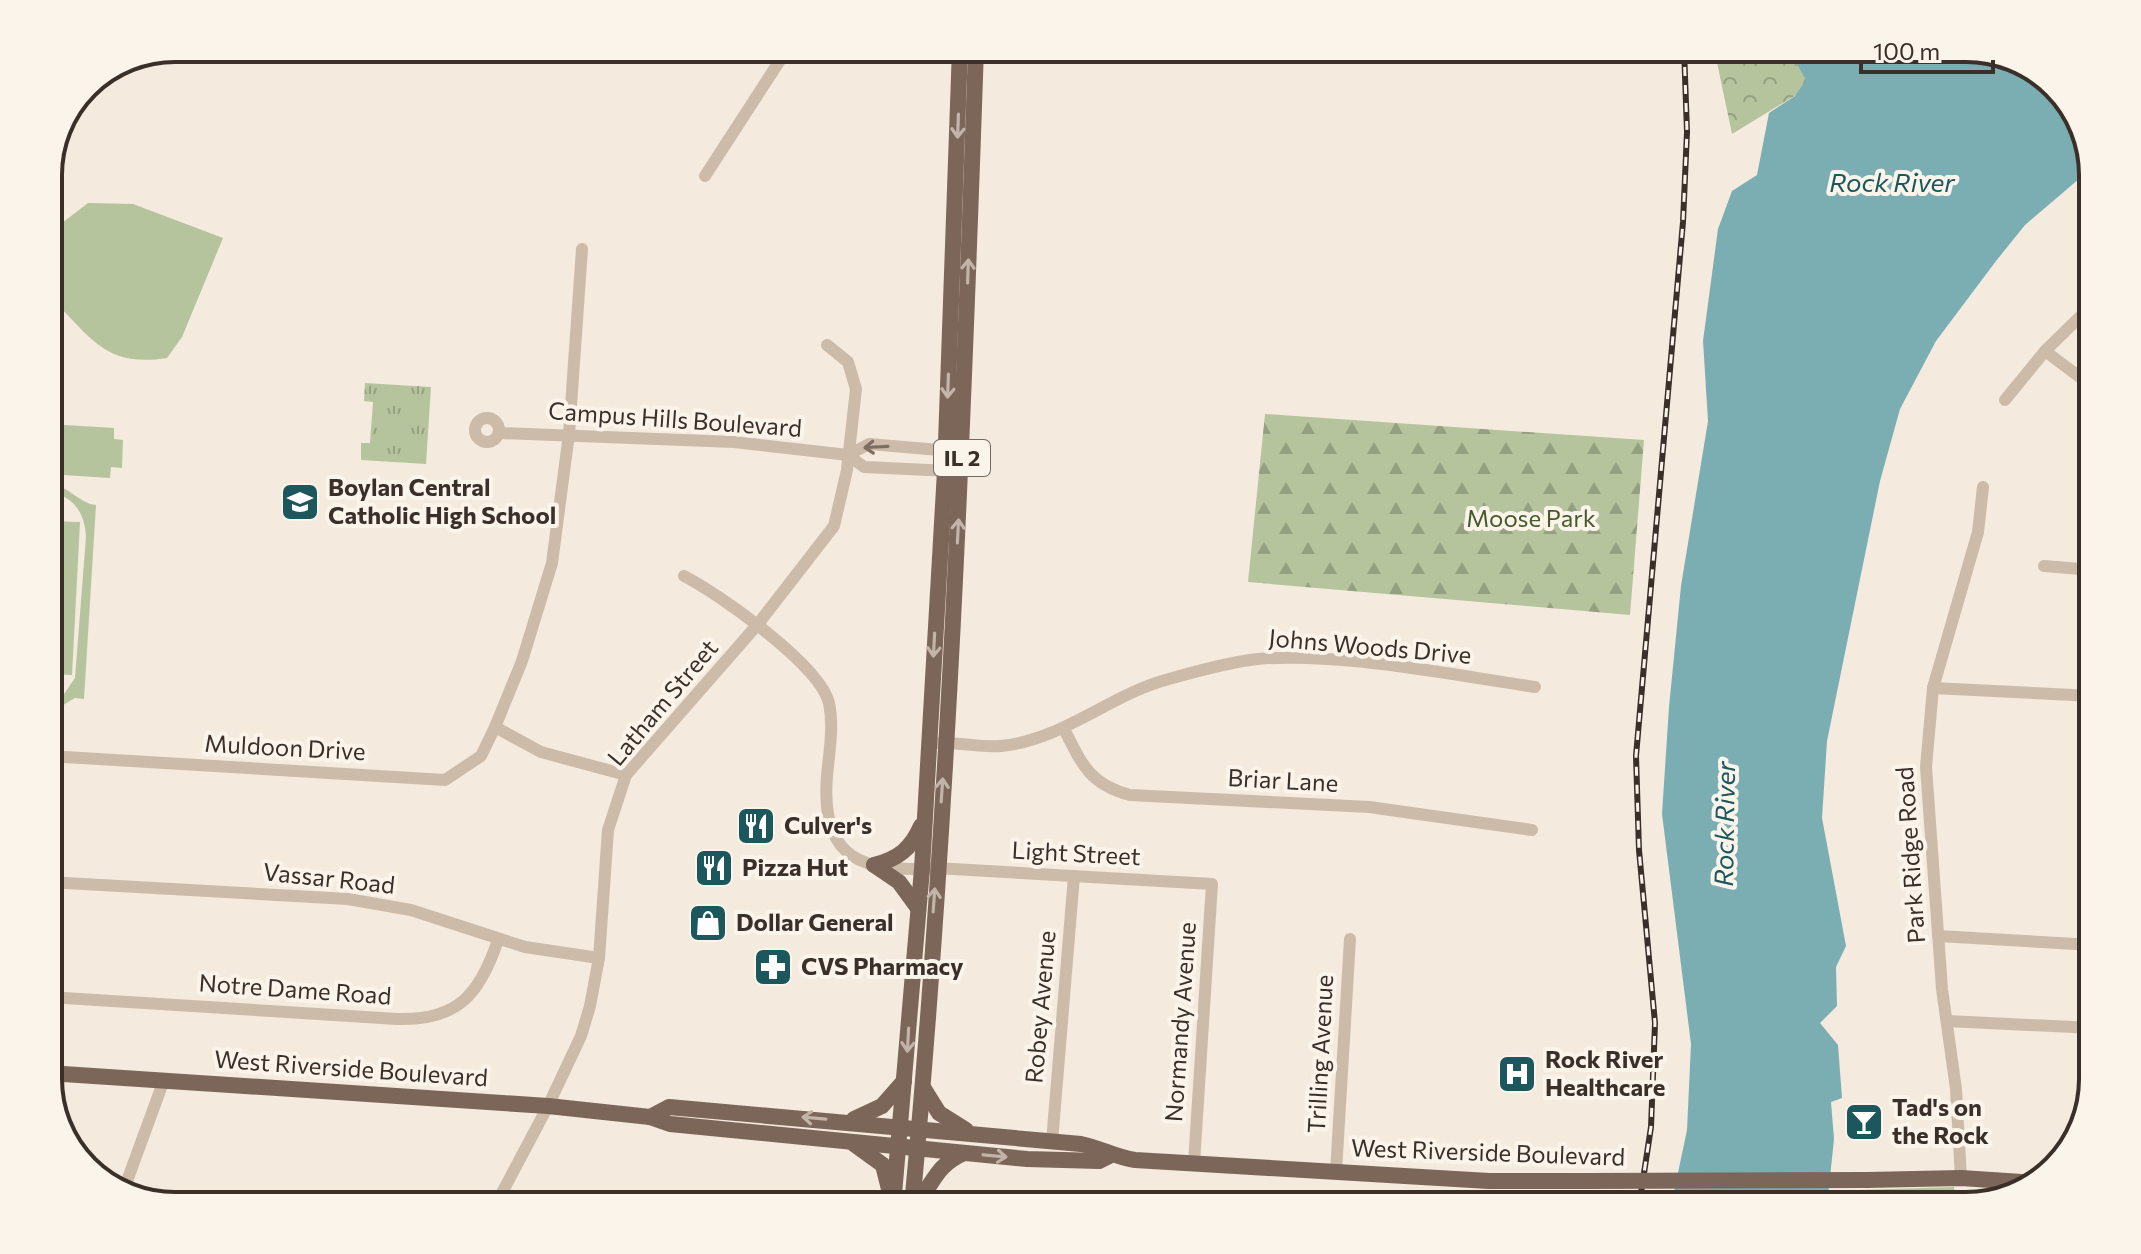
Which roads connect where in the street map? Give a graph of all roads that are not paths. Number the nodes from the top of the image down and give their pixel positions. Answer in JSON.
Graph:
{"nodes":[{"id":1,"x":779,"y":62,"type":"edge"},
{"id":2,"x":960,"y":62,"type":"edge"},
{"id":3,"x":975,"y":62,"type":"edge"},
{"id":4,"x":705,"y":176,"type":"dead end"},
{"id":5,"x":582,"y":249,"type":"dead end"},
{"id":6,"x":2079,"y":318,"type":"edge"},
{"id":7,"x":827,"y":345,"type":"dead end"},
{"id":8,"x":2045,"y":351,"type":"junction"},
{"id":9,"x":2079,"y":376,"type":"edge"},
{"id":10,"x":2005,"y":400,"type":"dead end"},
{"id":11,"x":500,"y":433,"type":"dead end"},
{"id":12,"x":569,"y":434,"type":"junction"},
{"id":13,"x":954,"y":452,"type":"junction"},
{"id":14,"x":848,"y":455,"type":"junction"},
{"id":15,"x":953,"y":471,"type":"junction"},
{"id":16,"x":1983,"y":487,"type":"dead end"},
{"id":17,"x":2044,"y":566,"type":"dead end"},
{"id":18,"x":2079,"y":569,"type":"edge"},
{"id":19,"x":684,"y":576,"type":"dead end"},
{"id":20,"x":758,"y":624,"type":"junction"},
{"id":21,"x":1535,"y":687,"type":"dead end"},
{"id":22,"x":1933,"y":688,"type":"junction"},
{"id":23,"x":2079,"y":695,"type":"edge"},
{"id":24,"x":495,"y":727,"type":"junction"},
{"id":25,"x":1064,"y":729,"type":"junction"},
{"id":26,"x":937,"y":743,"type":"junction"},
{"id":27,"x":62,"y":757,"type":"edge"},
{"id":28,"x":626,"y":775,"type":"junction"},
{"id":29,"x":925,"y":817,"type":"junction"},
{"id":30,"x":1532,"y":830,"type":"dead end"},
{"id":31,"x":874,"y":865,"type":"junction"},
{"id":32,"x":929,"y":868,"type":"junction"},
{"id":33,"x":1074,"y":876,"type":"junction"},
{"id":34,"x":62,"y":883,"type":"edge"},
{"id":35,"x":1212,"y":884,"type":"joint"},
{"id":36,"x":918,"y":908,"type":"junction"},
{"id":37,"x":1938,"y":936,"type":"junction"},
{"id":38,"x":1350,"y":939,"type":"dead end"},
{"id":39,"x":498,"y":940,"type":"junction"},
{"id":40,"x":2079,"y":944,"type":"edge"},
{"id":41,"x":599,"y":958,"type":"junction"},
{"id":42,"x":62,"y":998,"type":"edge"},
{"id":43,"x":1947,"y":1021,"type":"junction"},
{"id":44,"x":2079,"y":1027,"type":"edge"},
{"id":45,"x":62,"y":1074,"type":"edge"},
{"id":46,"x":164,"y":1080,"type":"junction"},
{"id":47,"x":905,"y":1080,"type":"junction"},
{"id":48,"x":923,"y":1089,"type":"junction"},
{"id":49,"x":548,"y":1106,"type":"junction"},
{"id":50,"x":650,"y":1117,"type":"junction"},
{"id":51,"x":848,"y":1121,"type":"junction"},
{"id":52,"x":899,"y":1126,"type":"junction"},
{"id":53,"x":919,"y":1129,"type":"junction"},
{"id":54,"x":979,"y":1136,"type":"junction"},
{"id":55,"x":849,"y":1142,"type":"junction"},
{"id":56,"x":1052,"y":1142,"type":"junction"},
{"id":57,"x":897,"y":1146,"type":"junction"},
{"id":58,"x":917,"y":1148,"type":"junction"},
{"id":59,"x":964,"y":1153,"type":"junction"},
{"id":60,"x":1109,"y":1156,"type":"junction"},
{"id":61,"x":1194,"y":1163,"type":"junction"},
{"id":62,"x":1336,"y":1172,"type":"junction"},
{"id":63,"x":1961,"y":1178,"type":"junction"},
{"id":64,"x":127,"y":1181,"type":"edge"},
{"id":65,"x":2012,"y":1181,"type":"edge"},
{"id":66,"x":502,"y":1192,"type":"edge"},
{"id":67,"x":890,"y":1192,"type":"edge"},
{"id":68,"x":894,"y":1192,"type":"edge"},
{"id":69,"x":913,"y":1192,"type":"edge"},
{"id":70,"x":924,"y":1192,"type":"edge"}],
"edges":[{"from":1,"to":4,"type":"street"},
{"from":2,"to":13,"type":"main road","number":"IL 2","one_way":true},
{"from":13,"to":3,"type":"main road","number":"IL 2","one_way":true},
{"from":5,"to":12,"type":"street","name":"Muldoon Drive"},
{"from":6,"to":8,"type":"street"},
{"from":7,"to":14,"type":"street","name":"Latham Street"},
{"from":8,"to":9,"type":"street"},
{"from":8,"to":10,"type":"street"},
{"from":11,"to":12,"type":"street","name":"Campus Hills Boulevard"},
{"from":12,"to":14,"type":"street","name":"Campus Hills Boulevard"},
{"from":12,"to":24,"type":"street","name":"Muldoon Drive"},
{"from":13,"to":14,"type":"street","name":"Campus Hills Boulevard","one_way":true},
{"from":13,"to":15,"type":"main road","number":"IL 2"},
{"from":14,"to":15,"type":"street","name":"Campus Hills Boulevard"},
{"from":14,"to":20,"type":"street","name":"Latham Street"},
{"from":15,"to":26,"type":"main road","number":"IL 2"},
{"from":16,"to":22,"type":"street","name":"Park Ridge Road"},
{"from":17,"to":18,"type":"street"},
{"from":19,"to":20,"type":"street"},
{"from":20,"to":28,"type":"street","name":"Latham Street"},
{"from":20,"to":31,"type":"street"},
{"from":21,"to":25,"type":"street","name":"Johns Woods Drive"},
{"from":22,"to":23,"type":"street"},
{"from":22,"to":37,"type":"street","name":"Park Ridge Road"},
{"from":24,"to":27,"type":"street","name":"Muldoon Drive"},
{"from":24,"to":28,"type":"street"},
{"from":25,"to":26,"type":"street","name":"Johns Woods Drive"},
{"from":25,"to":30,"type":"street","name":"Briar Lane"},
{"from":26,"to":29,"type":"main road","number":"IL 2"},
{"from":32,"to":26,"type":"main road","number":"IL 2","one_way":true},
{"from":28,"to":41,"type":"street","name":"Latham Street"},
{"from":29,"to":31,"type":"main road"},
{"from":29,"to":32,"type":"main road","number":"IL 2"},
{"from":31,"to":32,"type":"street","name":"Light Street"},
{"from":31,"to":36,"type":"main road"},
{"from":32,"to":33,"type":"street","name":"Light Street"},
{"from":32,"to":36,"type":"main road","number":"IL 2"},
{"from":48,"to":32,"type":"main road","number":"IL 2","one_way":true},
{"from":33,"to":35,"type":"street","name":"Light Street"},
{"from":33,"to":56,"type":"street","name":"Robey Avenue"},
{"from":34,"to":39,"type":"street","name":"Vassar Road"},
{"from":35,"to":61,"type":"street","name":"Normandy Avenue"},
{"from":36,"to":47,"type":"main road","number":"IL 2","one_way":true},
{"from":37,"to":40,"type":"street"},
{"from":37,"to":43,"type":"street","name":"Park Ridge Road"},
{"from":38,"to":62,"type":"street","name":"Trilling Avenue"},
{"from":39,"to":41,"type":"street","name":"Vassar Road"},
{"from":39,"to":42,"type":"street","name":"Notre Dame Road"},
{"from":41,"to":49,"type":"street","name":"Latham Street"},
{"from":43,"to":44,"type":"street"},
{"from":43,"to":63,"type":"street","name":"Park Ridge Road"},
{"from":45,"to":46,"type":"main road","name":"West Riverside Boulevard"},
{"from":46,"to":49,"type":"main road","name":"West Riverside Boulevard"},
{"from":46,"to":64,"type":"street"},
{"from":47,"to":51,"type":"main road"},
{"from":47,"to":52,"type":"main road","number":"IL 2"},
{"from":48,"to":53,"type":"main road","number":"IL 2"},
{"from":48,"to":54,"type":"main road"},
{"from":49,"to":50,"type":"main road","name":"West Riverside Boulevard"},
{"from":49,"to":66,"type":"street","name":"Latham Street"},
{"from":51,"to":50,"type":"main road","name":"West Riverside Boulevard","one_way":true},
{"from":50,"to":55,"type":"main road","name":"West Riverside Boulevard"},
{"from":51,"to":52,"type":"main road","name":"West Riverside Boulevard"},
{"from":52,"to":53,"type":"main road","name":"West Riverside Boulevard"},
{"from":52,"to":57,"type":"main road","number":"IL 2"},
{"from":53,"to":54,"type":"main road","name":"West Riverside Boulevard"},
{"from":53,"to":58,"type":"main road","number":"IL 2"},
{"from":54,"to":56,"type":"main road","name":"West Riverside Boulevard"},
{"from":55,"to":57,"type":"main road","name":"West Riverside Boulevard"},
{"from":55,"to":67,"type":"main road"},
{"from":56,"to":60,"type":"main road","name":"West Riverside Boulevard"},
{"from":57,"to":58,"type":"main road","name":"West Riverside Boulevard"},
{"from":57,"to":68,"type":"main road","number":"IL 2"},
{"from":58,"to":59,"type":"main road","name":"West Riverside Boulevard"},
{"from":58,"to":69,"type":"main road","number":"IL 2"},
{"from":59,"to":60,"type":"main road","name":"West Riverside Boulevard","one_way":true},
{"from":59,"to":70,"type":"main road"},
{"from":60,"to":61,"type":"main road","name":"West Riverside Boulevard"},
{"from":61,"to":62,"type":"main road","name":"West Riverside Boulevard"},
{"from":62,"to":63,"type":"main road","name":"West Riverside Boulevard","bridge":true},
{"from":63,"to":65,"type":"main road","name":"West Riverside Boulevard"}]}
